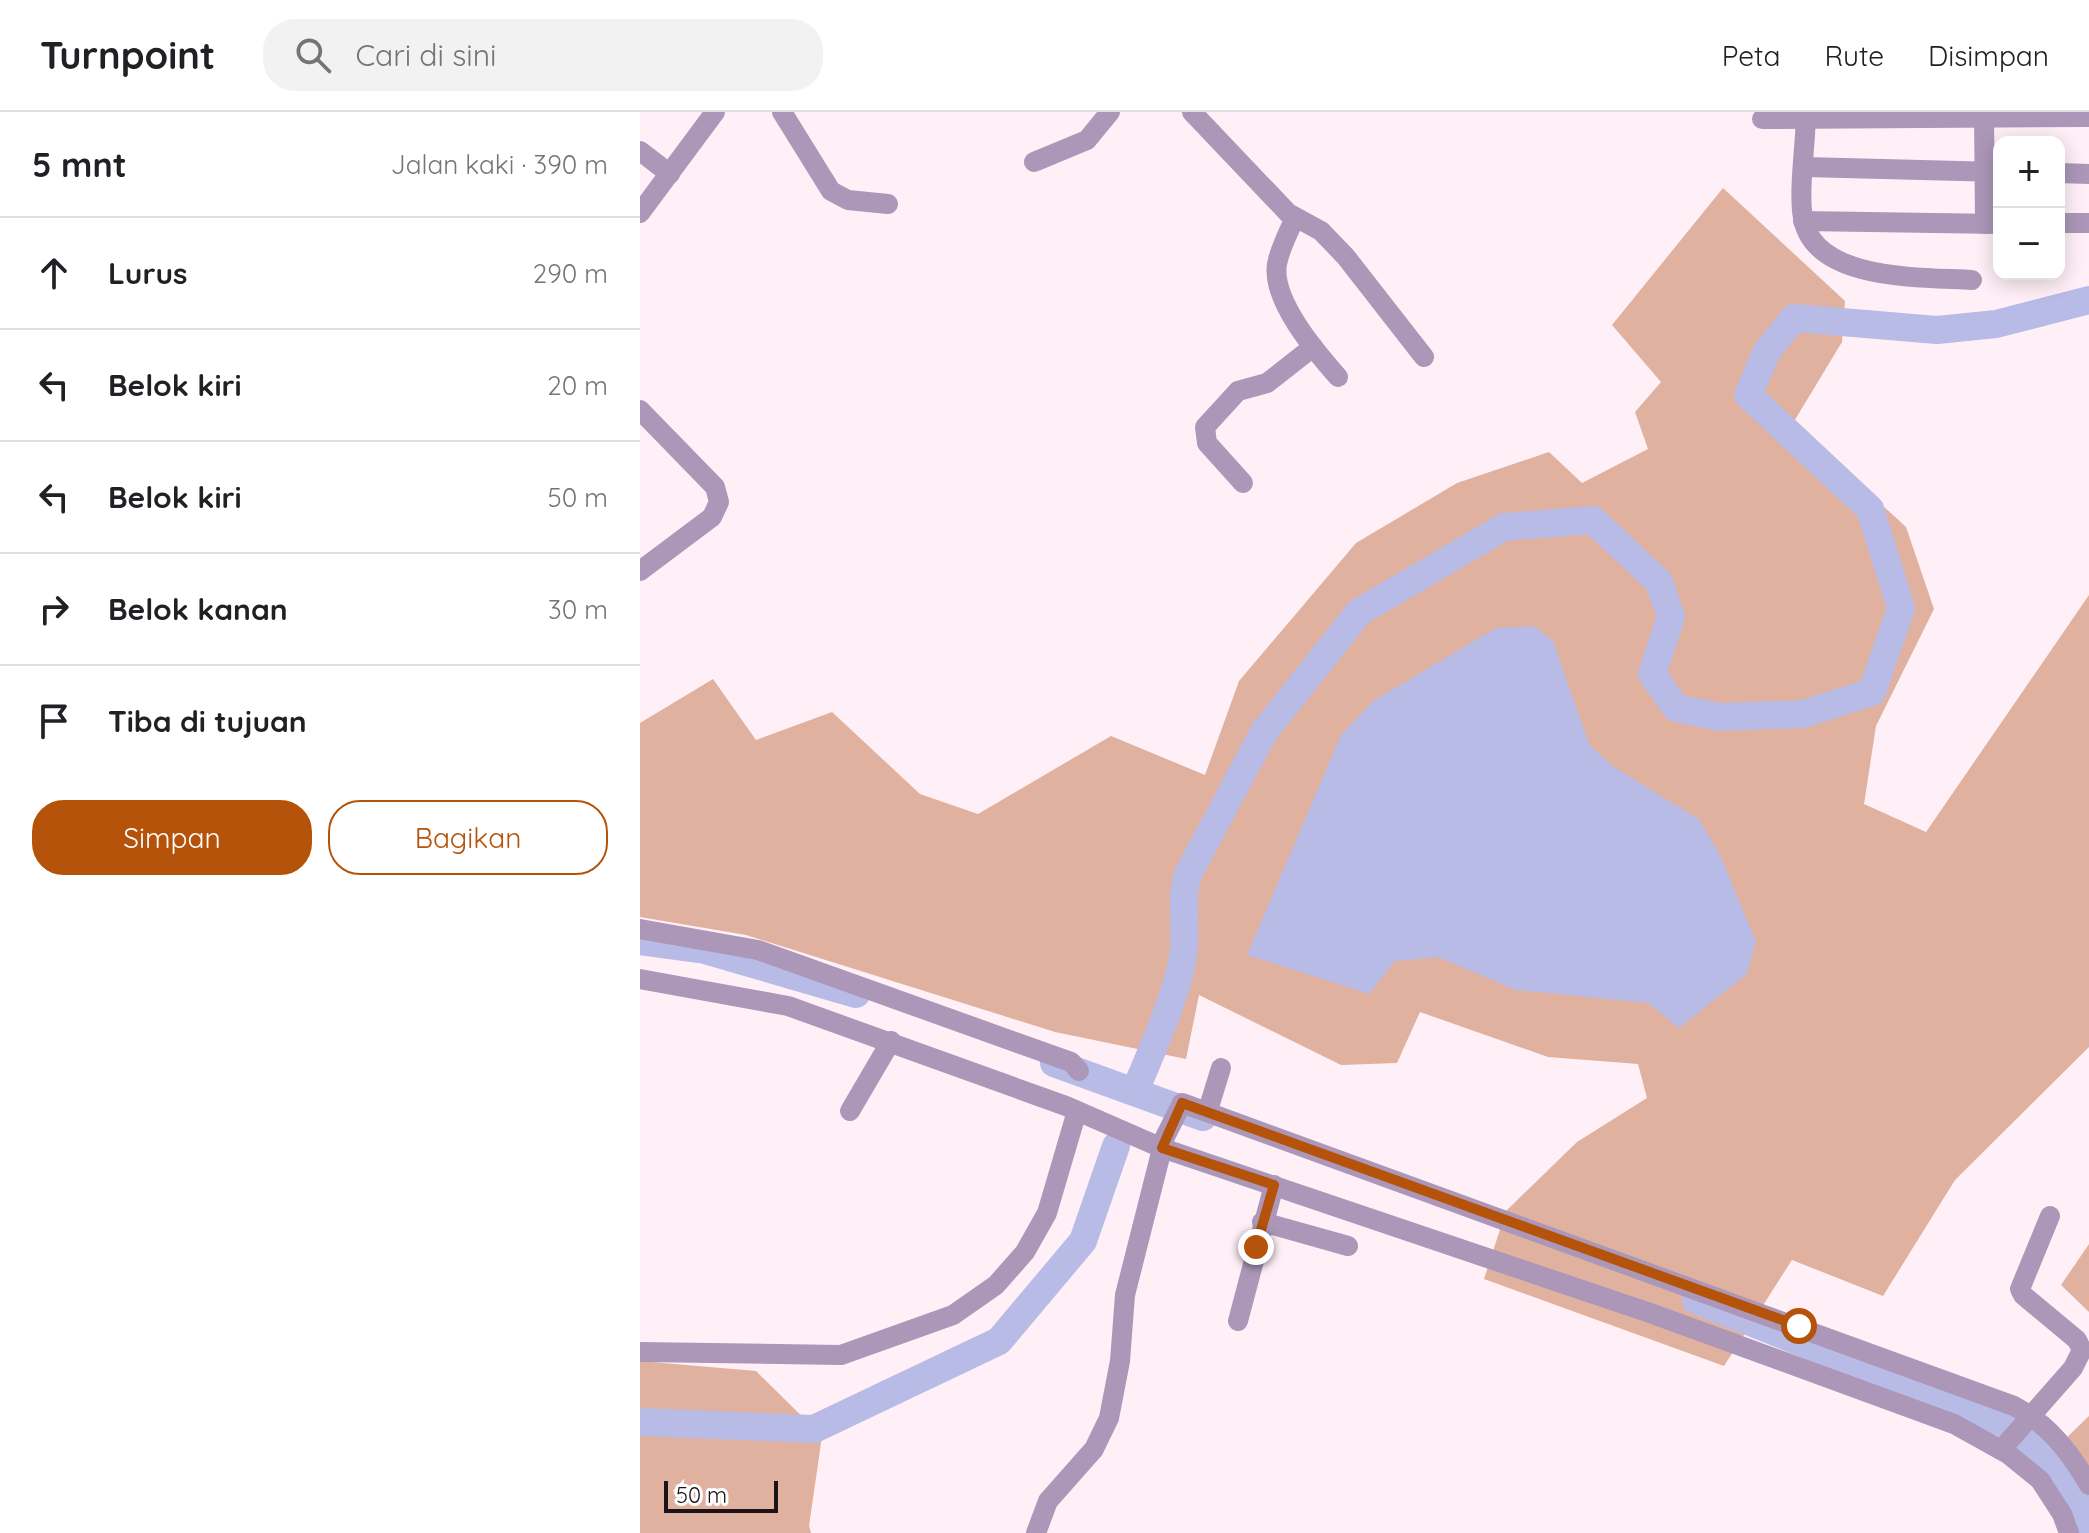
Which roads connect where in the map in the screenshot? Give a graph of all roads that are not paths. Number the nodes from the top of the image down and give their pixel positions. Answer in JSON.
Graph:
{"nodes":[{"id":1,"x":715,"y":112,"type":"edge"},
{"id":2,"x":782,"y":112,"type":"edge"},
{"id":3,"x":1110,"y":112,"type":"edge"},
{"id":4,"x":1192,"y":112,"type":"edge"},
{"id":5,"x":1806,"y":114,"type":"edge"},
{"id":6,"x":1984,"y":114,"type":"edge"},
{"id":7,"x":2089,"y":117,"type":"edge"},
{"id":8,"x":1762,"y":119,"type":"dead end"},
{"id":9,"x":640,"y":151,"type":"edge"},
{"id":10,"x":1034,"y":162,"type":"dead end"},
{"id":11,"x":1805,"y":167,"type":"junction"},
{"id":12,"x":1992,"y":172,"type":"edge"},
{"id":13,"x":2065,"y":173,"type":"edge"},
{"id":14,"x":670,"y":174,"type":"junction"},
{"id":15,"x":2089,"y":174,"type":"edge"},
{"id":16,"x":888,"y":204,"type":"dead end"},
{"id":17,"x":640,"y":213,"type":"edge"},
{"id":18,"x":1295,"y":218,"type":"junction"},
{"id":19,"x":1803,"y":221,"type":"junction"},
{"id":20,"x":2065,"y":223,"type":"edge"},
{"id":21,"x":2089,"y":223,"type":"edge"},
{"id":22,"x":1992,"y":224,"type":"edge"},
{"id":23,"x":1972,"y":280,"type":"dead end"},
{"id":24,"x":1313,"y":347,"type":"junction"},
{"id":25,"x":1424,"y":357,"type":"dead end"},
{"id":26,"x":1338,"y":377,"type":"dead end"},
{"id":27,"x":640,"y":410,"type":"edge"},
{"id":28,"x":1243,"y":483,"type":"dead end"},
{"id":29,"x":640,"y":571,"type":"edge"},
{"id":30,"x":640,"y":929,"type":"edge"},
{"id":31,"x":640,"y":979,"type":"edge"},
{"id":32,"x":891,"y":1041,"type":"junction"},
{"id":33,"x":1221,"y":1068,"type":"dead end"},
{"id":34,"x":1079,"y":1071,"type":"dead end"},
{"id":35,"x":1208,"y":1110,"type":"junction"},
{"id":36,"x":850,"y":1111,"type":"dead end"},
{"id":37,"x":1083,"y":1114,"type":"junction"},
{"id":38,"x":1159,"y":1143,"type":"junction"},
{"id":39,"x":1274,"y":1185,"type":"junction"},
{"id":40,"x":2050,"y":1216,"type":"dead end"},
{"id":41,"x":1262,"y":1222,"type":"junction"},
{"id":42,"x":1348,"y":1246,"type":"dead end"},
{"id":43,"x":1238,"y":1321,"type":"dead end"},
{"id":44,"x":640,"y":1352,"type":"edge"},
{"id":45,"x":2025,"y":1418,"type":"junction"},
{"id":46,"x":2004,"y":1446,"type":"junction"},
{"id":47,"x":2089,"y":1485,"type":"edge"},
{"id":48,"x":1036,"y":1533,"type":"edge"},
{"id":49,"x":2069,"y":1533,"type":"edge"}],
"edges":[{"from":1,"to":14,"type":"street"},
{"from":2,"to":16,"type":"street"},
{"from":3,"to":10,"type":"street"},
{"from":4,"to":18,"type":"street"},
{"from":5,"to":6,"type":"street"},
{"from":5,"to":8,"type":"street"},
{"from":5,"to":11,"type":"street"},
{"from":6,"to":7,"type":"street"},
{"from":6,"to":12,"type":"street"},
{"from":9,"to":14,"type":"street"},
{"from":11,"to":12,"type":"street"},
{"from":11,"to":19,"type":"street"},
{"from":12,"to":22,"type":"street"},
{"from":13,"to":15,"type":"street"},
{"from":14,"to":17,"type":"street"},
{"from":18,"to":24,"type":"street"},
{"from":18,"to":25,"type":"street"},
{"from":19,"to":22,"type":"street"},
{"from":19,"to":23,"type":"street"},
{"from":20,"to":21,"type":"street"},
{"from":24,"to":26,"type":"street"},
{"from":24,"to":28,"type":"street"},
{"from":27,"to":29,"type":"street"},
{"from":30,"to":34,"type":"street"},
{"from":31,"to":32,"type":"street"},
{"from":32,"to":36,"type":"street"},
{"from":32,"to":37,"type":"street"},
{"from":33,"to":35,"type":"street"},
{"from":35,"to":38,"type":"street"},
{"from":35,"to":45,"type":"street"},
{"from":37,"to":38,"type":"street"},
{"from":37,"to":44,"type":"street"},
{"from":38,"to":39,"type":"street"},
{"from":38,"to":48,"type":"street"},
{"from":39,"to":41,"type":"street"},
{"from":39,"to":46,"type":"street"},
{"from":40,"to":45,"type":"street"},
{"from":41,"to":42,"type":"street"},
{"from":41,"to":43,"type":"street"},
{"from":45,"to":46,"type":"street"},
{"from":45,"to":47,"type":"street"},
{"from":46,"to":49,"type":"street"}]}
